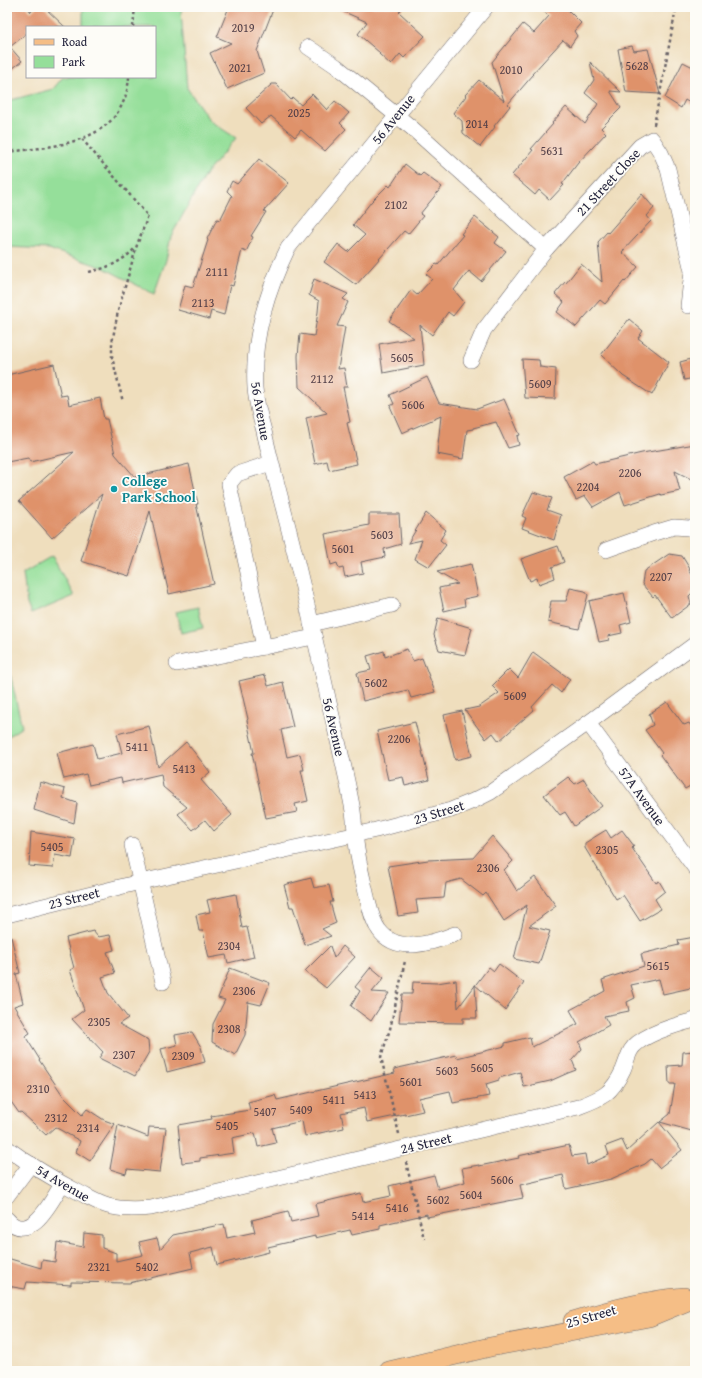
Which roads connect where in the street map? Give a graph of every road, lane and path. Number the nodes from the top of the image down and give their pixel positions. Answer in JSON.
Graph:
{"nodes":[{"id":1,"x":135,"y":7,"type":"edge"},
{"id":2,"x":486,"y":7,"type":"edge"},
{"id":3,"x":644,"y":7,"type":"edge"},
{"id":4,"x":695,"y":8,"type":"edge"},
{"id":5,"x":676,"y":10,"type":"junction"},
{"id":6,"x":133,"y":26,"type":"edge"},
{"id":7,"x":308,"y":47,"type":"dead end"},
{"id":8,"x":129,"y":78,"type":"edge"},
{"id":9,"x":656,"y":113,"type":"dead end"},
{"id":10,"x":396,"y":116,"type":"junction"},
{"id":11,"x":82,"y":139,"type":"junction"},
{"id":12,"x":7,"y":152,"type":"edge"},
{"id":13,"x":138,"y":245,"type":"junction"},
{"id":14,"x":546,"y":249,"type":"junction"},
{"id":15,"x":89,"y":272,"type":"dead end"},
{"id":16,"x":688,"y":306,"type":"dead end"},
{"id":17,"x":471,"y":360,"type":"dead end"},
{"id":18,"x":123,"y":402,"type":"dead end"},
{"id":19,"x":271,"y":463,"type":"junction"},
{"id":20,"x":695,"y":531,"type":"edge"},
{"id":21,"x":606,"y":550,"type":"dead end"},
{"id":22,"x":392,"y":605,"type":"dead end"},
{"id":23,"x":313,"y":630,"type":"junction"},
{"id":24,"x":695,"y":644,"type":"edge"},
{"id":25,"x":264,"y":647,"type":"junction"},
{"id":26,"x":177,"y":664,"type":"dead end"},
{"id":27,"x":588,"y":723,"type":"junction"},
{"id":28,"x":355,"y":834,"type":"junction"},
{"id":29,"x":132,"y":845,"type":"dead end"},
{"id":30,"x":695,"y":868,"type":"edge"},
{"id":31,"x":140,"y":882,"type":"junction"},
{"id":32,"x":7,"y":915,"type":"edge"},
{"id":33,"x":455,"y":934,"type":"dead end"},
{"id":34,"x":405,"y":961,"type":"dead end"},
{"id":35,"x":163,"y":982,"type":"dead end"},
{"id":36,"x":695,"y":1020,"type":"edge"},
{"id":37,"x":400,"y":1134,"type":"dead end"},
{"id":38,"x":7,"y":1148,"type":"edge"},
{"id":39,"x":406,"y":1161,"type":"dead end"},
{"id":40,"x":31,"y":1164,"type":"junction"},
{"id":41,"x":62,"y":1184,"type":"junction"},
{"id":42,"x":7,"y":1196,"type":"edge"},
{"id":43,"x":123,"y":1208,"type":"joint"},
{"id":44,"x":7,"y":1219,"type":"edge"},
{"id":45,"x":424,"y":1239,"type":"dead end"},
{"id":46,"x":695,"y":1297,"type":"edge"},
{"id":47,"x":389,"y":1371,"type":"edge"}],
"edges":[{"from":1,"to":6,"type":"path"},
{"from":2,"to":10,"type":"street","name":"56 Avenue"},
{"from":3,"to":5,"type":"path"},
{"from":4,"to":5,"type":"path"},
{"from":5,"to":9,"type":"path"},
{"from":7,"to":10,"type":"street"},
{"from":8,"to":11,"type":"path"},
{"from":10,"to":14,"type":"street"},
{"from":10,"to":19,"type":"street","name":"56 Avenue"},
{"from":11,"to":12,"type":"path"},
{"from":11,"to":13,"type":"path"},
{"from":13,"to":15,"type":"path"},
{"from":13,"to":18,"type":"path"},
{"from":14,"to":16,"type":"street","name":"21 Street Close"},
{"from":14,"to":17,"type":"street","name":"21 Street Close"},
{"from":19,"to":23,"type":"street","name":"56 Avenue"},
{"from":19,"to":25,"type":"street"},
{"from":20,"to":21,"type":"street"},
{"from":22,"to":23,"type":"street"},
{"from":23,"to":25,"type":"street"},
{"from":23,"to":28,"type":"street","name":"56 Avenue"},
{"from":24,"to":27,"type":"street","name":"23 Street"},
{"from":25,"to":26,"type":"street"},
{"from":27,"to":28,"type":"street","name":"23 Street"},
{"from":27,"to":30,"type":"street","name":"57A Avenue"},
{"from":28,"to":31,"type":"street","name":"23 Street"},
{"from":28,"to":33,"type":"street","name":"56 Avenue"},
{"from":29,"to":31,"type":"street"},
{"from":31,"to":32,"type":"street","name":"23 Street"},
{"from":31,"to":35,"type":"street"},
{"from":34,"to":37,"type":"path"},
{"from":36,"to":43,"type":"street","name":"24 Street"},
{"from":38,"to":40,"type":"street","name":"54 Avenue"},
{"from":39,"to":45,"type":"path"},
{"from":40,"to":41,"type":"street","name":"54 Avenue"},
{"from":40,"to":42,"type":"street"},
{"from":41,"to":43,"type":"street","name":"54 Avenue"},
{"from":41,"to":44,"type":"street"},
{"from":46,"to":47,"type":"main road","name":"25 Street"}]}
